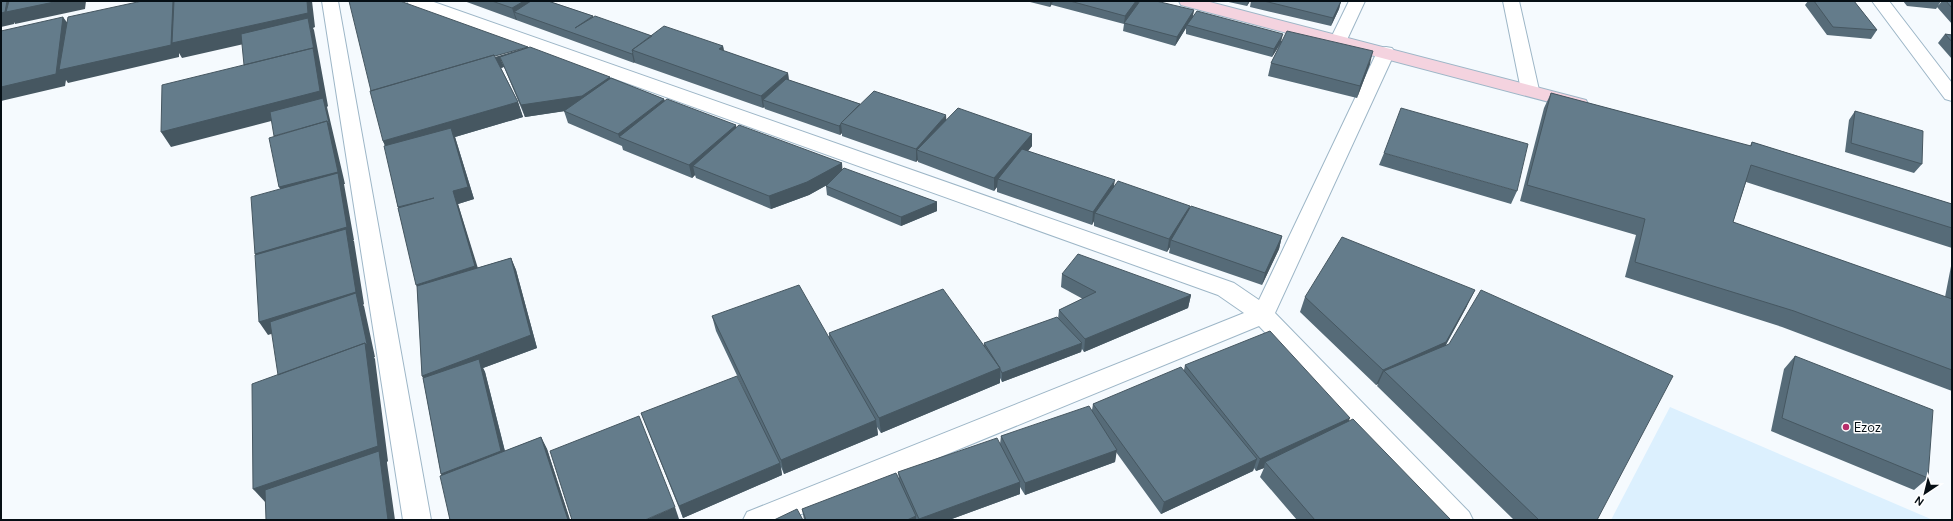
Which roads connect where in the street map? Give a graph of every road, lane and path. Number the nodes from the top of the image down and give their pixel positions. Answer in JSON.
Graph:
{"nodes":[{"id":1,"x":330,"y":1,"type":"edge"},
{"id":2,"x":415,"y":1,"type":"edge"},
{"id":3,"x":1187,"y":1,"type":"edge"},
{"id":4,"x":1357,"y":1,"type":"edge"},
{"id":5,"x":1511,"y":1,"type":"edge"},
{"id":6,"x":1880,"y":1,"type":"edge"},
{"id":7,"x":1338,"y":40,"type":"junction"},
{"id":8,"x":1386,"y":52,"type":"junction"},
{"id":9,"x":1530,"y":90,"type":"junction"},
{"id":10,"x":1952,"y":95,"type":"edge"},
{"id":11,"x":1598,"y":109,"type":"edge"},
{"id":12,"x":1263,"y":314,"type":"junction"},
{"id":13,"x":417,"y":520,"type":"edge"},
{"id":14,"x":757,"y":520,"type":"edge"},
{"id":15,"x":1459,"y":520,"type":"edge"}],
"edges":[{"from":1,"to":13,"type":"street"},
{"from":2,"to":12,"type":"street"},
{"from":3,"to":7,"type":"main road"},
{"from":4,"to":7,"type":"street"},
{"from":5,"to":9,"type":"street"},
{"from":6,"to":10,"type":"street"},
{"from":7,"to":8,"type":"main road"},
{"from":8,"to":9,"type":"main road"},
{"from":8,"to":12,"type":"street"},
{"from":9,"to":11,"type":"main road"},
{"from":12,"to":14,"type":"street"},
{"from":12,"to":15,"type":"street"}]}
